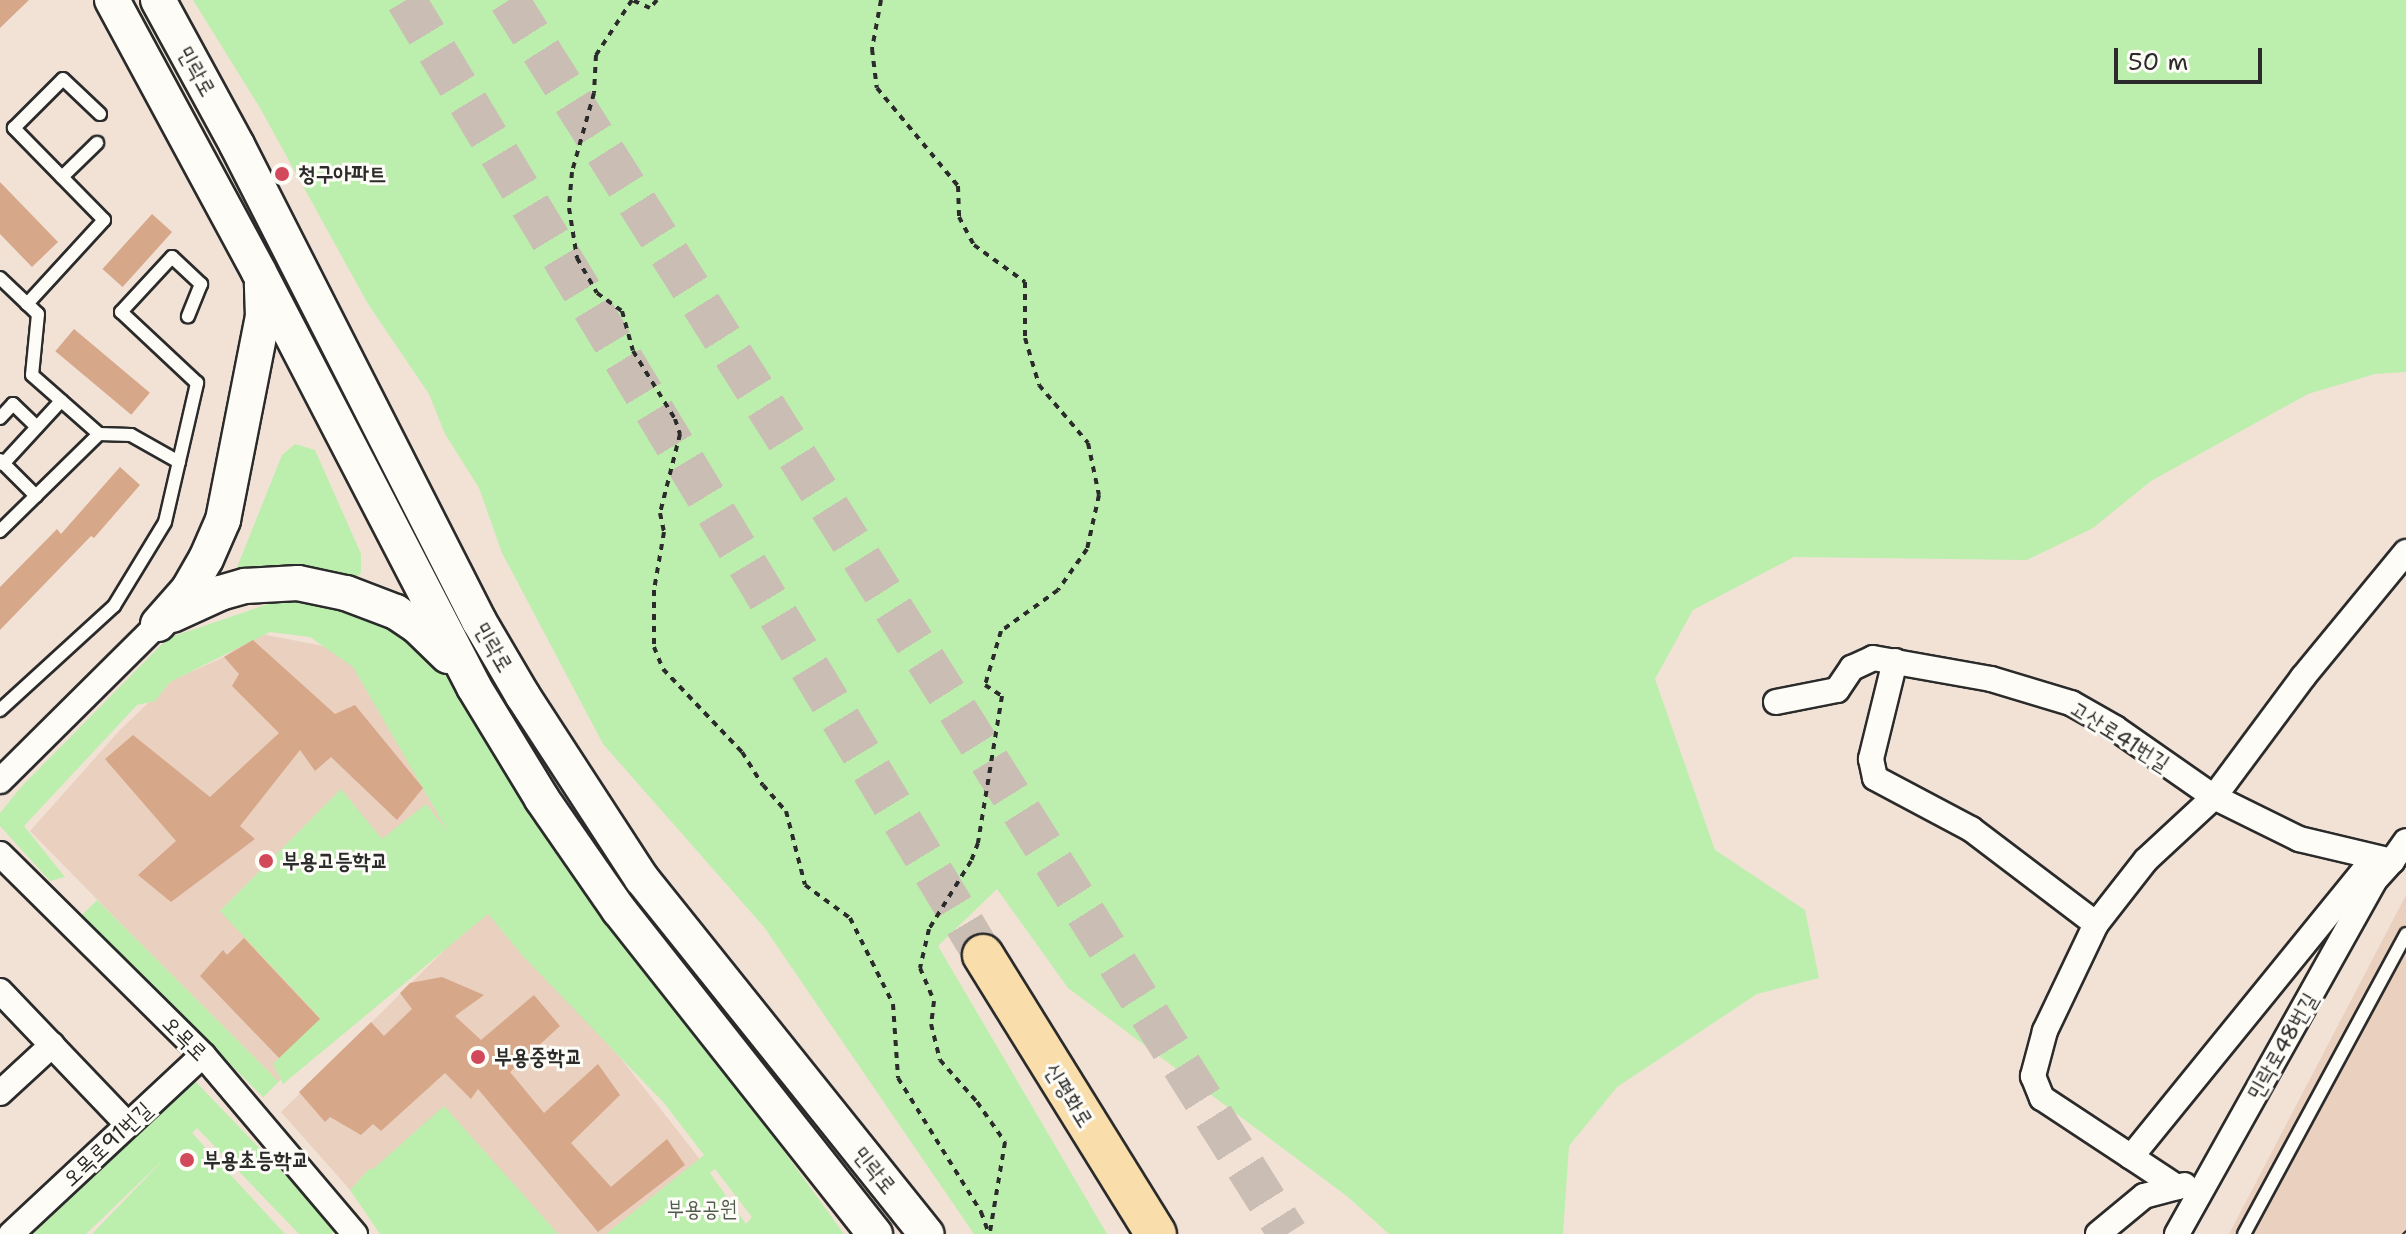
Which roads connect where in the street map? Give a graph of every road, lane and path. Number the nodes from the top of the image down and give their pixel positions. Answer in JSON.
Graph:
{"nodes":[{"id":1,"x":112,"y":0,"type":"edge"},
{"id":2,"x":158,"y":0,"type":"edge"},
{"id":3,"x":657,"y":0,"type":"edge"},
{"id":4,"x":881,"y":0,"type":"edge"},
{"id":5,"x":100,"y":114,"type":"dead end"},
{"id":6,"x":97,"y":143,"type":"dead end"},
{"id":7,"x":62,"y":177,"type":"junction"},
{"id":8,"x":259,"y":272,"type":"junction"},
{"id":9,"x":0,"y":278,"type":"edge"},
{"id":10,"x":27,"y":304,"type":"junction"},
{"id":11,"x":188,"y":316,"type":"dead end"},
{"id":12,"x":306,"y":365,"type":"junction"},
{"id":13,"x":61,"y":401,"type":"junction"},
{"id":14,"x":246,"y":411,"type":"junction"},
{"id":15,"x":0,"y":418,"type":"edge"},
{"id":16,"x":37,"y":427,"type":"junction"},
{"id":17,"x":99,"y":434,"type":"junction"},
{"id":18,"x":2,"y":462,"type":"edge"},
{"id":19,"x":179,"y":462,"type":"junction"},
{"id":20,"x":36,"y":496,"type":"junction"},
{"id":21,"x":0,"y":531,"type":"edge"},
{"id":22,"x":2406,"y":552,"type":"edge"},
{"id":23,"x":158,"y":624,"type":"junction"},
{"id":24,"x":1895,"y":661,"type":"junction"},
{"id":25,"x":474,"y":687,"type":"junction"},
{"id":26,"x":1776,"y":702,"type":"dead end"},
{"id":27,"x":0,"y":710,"type":"edge"},
{"id":28,"x":0,"y":781,"type":"edge"},
{"id":29,"x":2214,"y":797,"type":"junction"},
{"id":30,"x":2406,"y":841,"type":"edge"},
{"id":31,"x":0,"y":854,"type":"edge"},
{"id":32,"x":2383,"y":859,"type":"junction"},
{"id":33,"x":2096,"y":924,"type":"junction"},
{"id":34,"x":2406,"y":934,"type":"edge"},
{"id":35,"x":983,"y":955,"type":"tunnel mouth"},
{"id":36,"x":0,"y":991,"type":"edge"},
{"id":37,"x":52,"y":1045,"type":"junction"},
{"id":38,"x":203,"y":1055,"type":"junction"},
{"id":39,"x":0,"y":1093,"type":"edge"},
{"id":40,"x":128,"y":1125,"type":"junction"},
{"id":41,"x":2131,"y":1157,"type":"junction"},
{"id":42,"x":2206,"y":1179,"type":"junction"},
{"id":43,"x":2177,"y":1187,"type":"junction"},
{"id":44,"x":11,"y":1234,"type":"edge"},
{"id":45,"x":355,"y":1234,"type":"edge"},
{"id":46,"x":875,"y":1234,"type":"edge"},
{"id":47,"x":926,"y":1234,"type":"edge"},
{"id":48,"x":989,"y":1234,"type":"edge"},
{"id":49,"x":1156,"y":1234,"type":"edge"},
{"id":50,"x":2098,"y":1234,"type":"edge"},
{"id":51,"x":2177,"y":1234,"type":"edge"},
{"id":52,"x":2244,"y":1234,"type":"edge"}],
"edges":[{"from":1,"to":8,"type":"main road","name":"민락로"},
{"from":2,"to":47,"type":"main road","name":"민락로"},
{"from":3,"to":48,"type":"path"},
{"from":4,"to":48,"type":"path"},
{"from":5,"to":7,"type":"lane"},
{"from":6,"to":7,"type":"lane"},
{"from":7,"to":10,"type":"lane"},
{"from":8,"to":12,"type":"main road","name":"민락로"},
{"from":8,"to":14,"type":"main road"},
{"from":9,"to":10,"type":"lane"},
{"from":10,"to":13,"type":"lane"},
{"from":11,"to":19,"type":"lane"},
{"from":12,"to":14,"type":"main road"},
{"from":12,"to":25,"type":"main road","name":"민락로"},
{"from":13,"to":16,"type":"lane"},
{"from":13,"to":17,"type":"lane"},
{"from":14,"to":23,"type":"main road"},
{"from":15,"to":16,"type":"lane"},
{"from":16,"to":18,"type":"lane"},
{"from":17,"to":19,"type":"lane"},
{"from":17,"to":20,"type":"lane"},
{"from":18,"to":20,"type":"lane"},
{"from":19,"to":27,"type":"lane"},
{"from":20,"to":21,"type":"lane"},
{"from":22,"to":29,"type":"street"},
{"from":23,"to":25,"type":"main road"},
{"from":23,"to":28,"type":"street"},
{"from":24,"to":26,"type":"street","name":"고산로41번길"},
{"from":24,"to":29,"type":"street","name":"고산로41번길"},
{"from":24,"to":33,"type":"street"},
{"from":25,"to":46,"type":"main road","name":"민락로"},
{"from":29,"to":32,"type":"street","name":"고산로41번길"},
{"from":29,"to":33,"type":"street"},
{"from":30,"to":32,"type":"street"},
{"from":31,"to":38,"type":"street","name":"오목로"},
{"from":32,"to":41,"type":"street"},
{"from":32,"to":42,"type":"street","name":"민락로48번길"},
{"from":33,"to":41,"type":"street"},
{"from":34,"to":52,"type":"lane"},
{"from":35,"to":49,"type":"highway","name":"신평화로"},
{"from":36,"to":37,"type":"street"},
{"from":37,"to":39,"type":"street"},
{"from":37,"to":40,"type":"street"},
{"from":38,"to":40,"type":"street","name":"오목로91번길"},
{"from":38,"to":45,"type":"street","name":"오목로"},
{"from":40,"to":44,"type":"street","name":"오목로91번길"},
{"from":41,"to":43,"type":"street"},
{"from":42,"to":43,"type":"street"},
{"from":42,"to":51,"type":"street","name":"민락로48번길"},
{"from":43,"to":50,"type":"street"}]}
